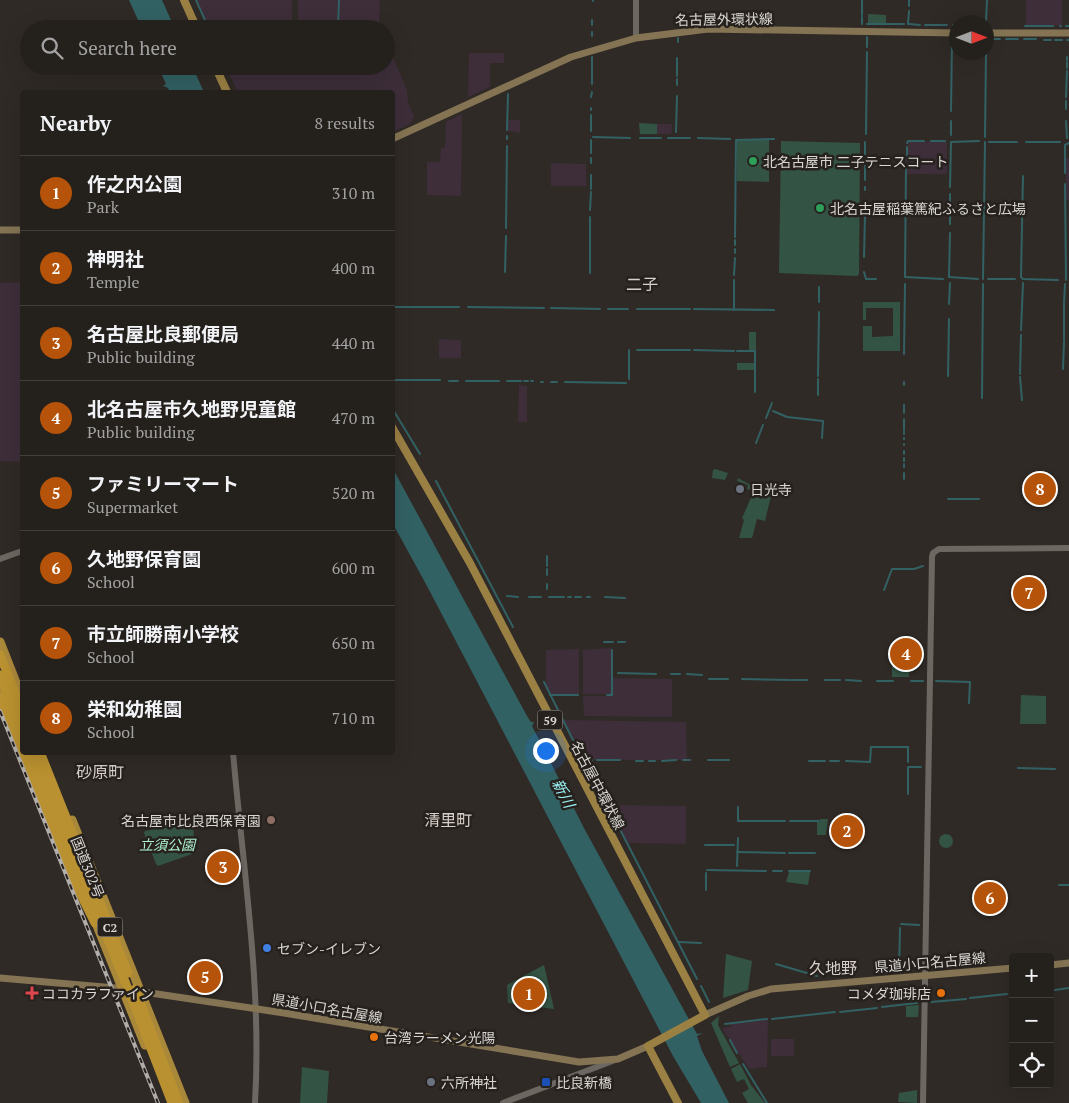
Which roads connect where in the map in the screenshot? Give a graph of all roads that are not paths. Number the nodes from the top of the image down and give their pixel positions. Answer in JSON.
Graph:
{"nodes":[{"id":1,"x":184,"y":0,"type":"edge"},
{"id":2,"x":636,"y":0,"type":"edge"},
{"id":3,"x":193,"y":20,"type":"edge"},
{"id":4,"x":949,"y":33,"type":"edge"},
{"id":5,"x":994,"y":33,"type":"edge"},
{"id":6,"x":1069,"y":33,"type":"edge"},
{"id":7,"x":636,"y":38,"type":"junction"},
{"id":8,"x":219,"y":75,"type":"edge"},
{"id":9,"x":226,"y":90,"type":"edge"},
{"id":10,"x":395,"y":138,"type":"edge"},
{"id":11,"x":0,"y":230,"type":"edge"},
{"id":12,"x":20,"y":230,"type":"edge"},
{"id":13,"x":395,"y":432,"type":"edge"},
{"id":14,"x":1069,"y":548,"type":"edge"},
{"id":15,"x":20,"y":552,"type":"edge"},
{"id":16,"x":0,"y":559,"type":"edge"},
{"id":17,"x":0,"y":642,"type":"edge"},
{"id":18,"x":0,"y":655,"type":"edge"},
{"id":19,"x":0,"y":676,"type":"edge"},
{"id":20,"x":0,"y":687,"type":"edge"},
{"id":21,"x":20,"y":693,"type":"edge"},
{"id":22,"x":0,"y":697,"type":"edge"},
{"id":23,"x":20,"y":705,"type":"edge"},
{"id":24,"x":19,"y":732,"type":"edge"},
{"id":25,"x":20,"y":737,"type":"edge"},
{"id":26,"x":24,"y":755,"type":"edge"},
{"id":27,"x":28,"y":755,"type":"edge"},
{"id":28,"x":32,"y":755,"type":"edge"},
{"id":29,"x":41,"y":755,"type":"edge"},
{"id":30,"x":45,"y":755,"type":"edge"},
{"id":31,"x":232,"y":755,"type":"edge"},
{"id":32,"x":1069,"y":963,"type":"edge"},
{"id":33,"x":1054,"y":965,"type":"edge"},
{"id":34,"x":119,"y":967,"type":"junction"},
{"id":35,"x":1009,"y":968,"type":"edge"},
{"id":36,"x":925,"y":976,"type":"junction"},
{"id":37,"x":0,"y":978,"type":"edge"},
{"id":38,"x":122,"y":989,"type":"junction"},
{"id":39,"x":142,"y":991,"type":"junction"},
{"id":40,"x":256,"y":1009,"type":"junction"},
{"id":41,"x":703,"y":1016,"type":"junction"},
{"id":42,"x":650,"y":1045,"type":"junction"},
{"id":43,"x":618,"y":1059,"type":"junction"},
{"id":44,"x":168,"y":1103,"type":"edge"},
{"id":45,"x":172,"y":1103,"type":"edge"},
{"id":46,"x":179,"y":1103,"type":"edge"},
{"id":47,"x":185,"y":1103,"type":"edge"},
{"id":48,"x":255,"y":1103,"type":"edge"},
{"id":49,"x":503,"y":1103,"type":"edge"},
{"id":50,"x":678,"y":1103,"type":"edge"},
{"id":51,"x":923,"y":1103,"type":"edge"}],
"edges":[{"from":1,"to":3,"type":"main road"},
{"from":2,"to":7,"type":"street"},
{"from":4,"to":7,"type":"main road","name":"名古屋外環状線"},
{"from":5,"to":6,"type":"main road"},
{"from":7,"to":10,"type":"main road","name":"名古屋外環状線"},
{"from":8,"to":9,"type":"main road"},
{"from":11,"to":12,"type":"main road"},
{"from":13,"to":41,"type":"main road","name":"名古屋中環状線","number":"59"},
{"from":14,"to":36,"type":"street"},
{"from":15,"to":16,"type":"street"},
{"from":17,"to":21,"type":"highway"},
{"from":18,"to":23,"type":"highway"},
{"from":19,"to":24,"type":"highway"},
{"from":20,"to":25,"type":"highway"},
{"from":22,"to":24,"type":"highway"},
{"from":26,"to":34,"type":"highway"},
{"from":27,"to":38,"type":"highway","name":"国道302号"},
{"from":28,"to":34,"type":"highway","number":"C2"},
{"from":29,"to":46,"type":"highway","number":"C2"},
{"from":30,"to":39,"type":"highway","name":"国道302号"},
{"from":31,"to":40,"type":"street"},
{"from":32,"to":33,"type":"main road"},
{"from":34,"to":45,"type":"highway","number":"C2"},
{"from":35,"to":36,"type":"main road","name":"県道小口名古屋線"},
{"from":36,"to":41,"type":"main road","name":"県道小口名古屋線"},
{"from":36,"to":51,"type":"street"},
{"from":37,"to":38,"type":"main road","name":"県道小口名古屋線"},
{"from":38,"to":39,"type":"main road","name":"県道小口名古屋線"},
{"from":38,"to":44,"type":"highway","name":"国道302号"},
{"from":39,"to":40,"type":"main road","name":"県道小口名古屋線"},
{"from":39,"to":47,"type":"highway","name":"国道302号"},
{"from":40,"to":43,"type":"main road","name":"県道小口名古屋線"},
{"from":40,"to":48,"type":"street"},
{"from":41,"to":42,"type":"main road"},
{"from":42,"to":43,"type":"main road","name":"県道小口名古屋線"},
{"from":42,"to":50,"type":"main road"},
{"from":43,"to":49,"type":"street"}]}
